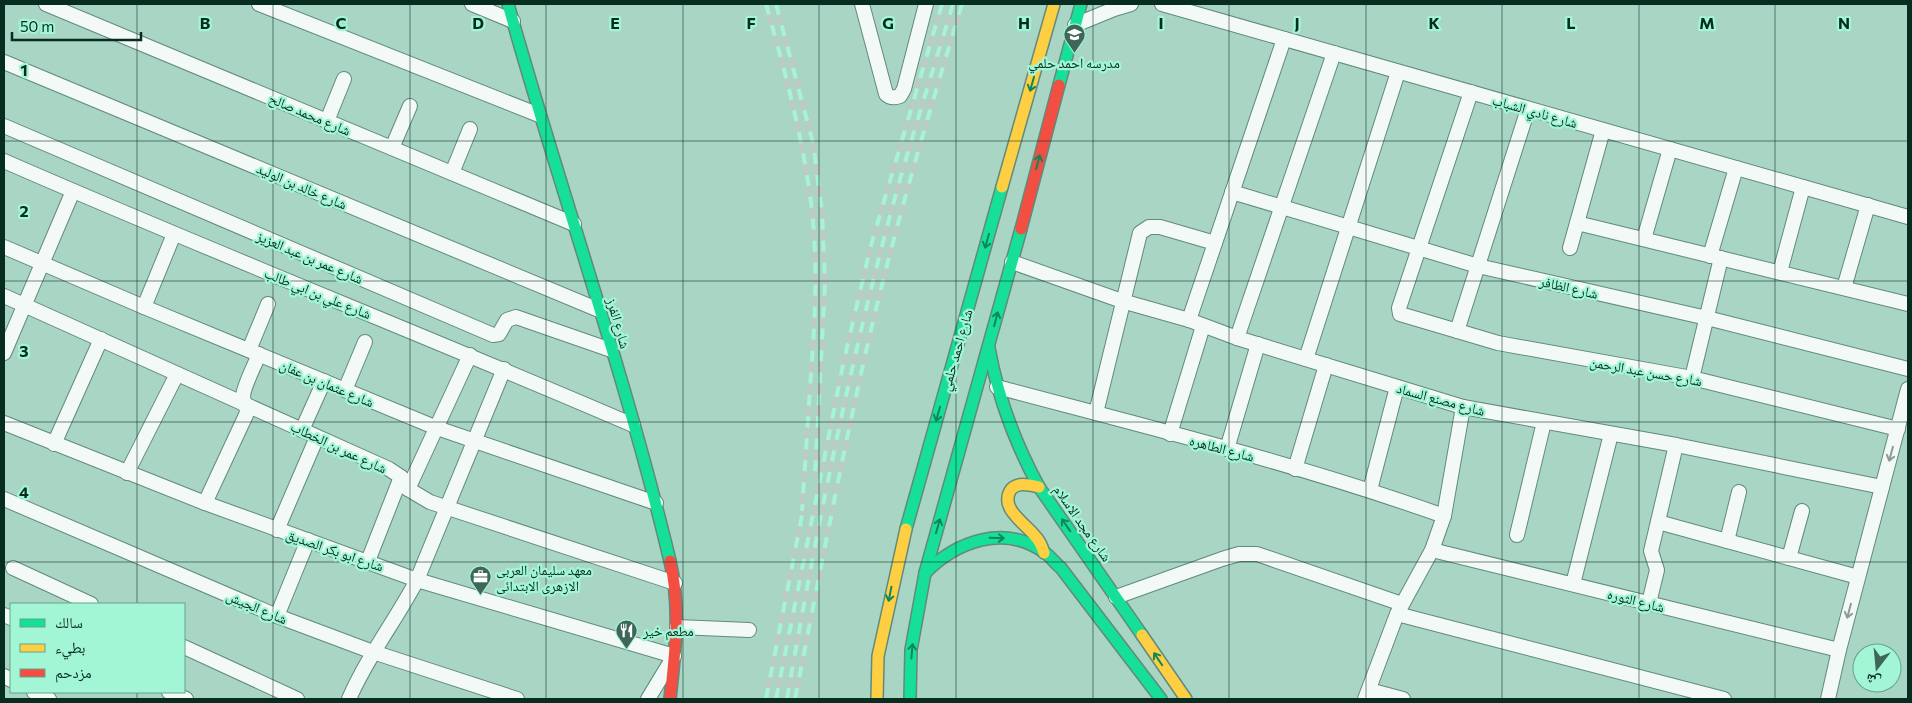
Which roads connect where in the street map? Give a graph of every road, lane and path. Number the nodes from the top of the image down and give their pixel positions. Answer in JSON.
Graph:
{"nodes":[{"id":1,"x":46,"y":4,"type":"edge"},
{"id":2,"x":259,"y":4,"type":"edge"},
{"id":3,"x":472,"y":4,"type":"edge"},
{"id":4,"x":508,"y":4,"type":"edge"},
{"id":5,"x":862,"y":4,"type":"edge"},
{"id":6,"x":926,"y":4,"type":"edge"},
{"id":7,"x":1054,"y":4,"type":"edge"},
{"id":8,"x":1081,"y":4,"type":"edge"},
{"id":9,"x":1131,"y":4,"type":"edge"},
{"id":10,"x":1162,"y":4,"type":"edge"},
{"id":11,"x":513,"y":21,"type":"junction"},
{"id":12,"x":1075,"y":25,"type":"junction"},
{"id":13,"x":1284,"y":39,"type":"junction"},
{"id":14,"x":1334,"y":53,"type":"junction"},
{"id":15,"x":4,"y":62,"type":"edge"},
{"id":16,"x":1398,"y":72,"type":"junction"},
{"id":17,"x":344,"y":79,"type":"dead end"},
{"id":18,"x":1470,"y":92,"type":"junction"},
{"id":19,"x":410,"y":106,"type":"dead end"},
{"id":20,"x":1528,"y":109,"type":"junction"},
{"id":21,"x":539,"y":115,"type":"junction"},
{"id":22,"x":327,"y":121,"type":"junction"},
{"id":23,"x":4,"y":126,"type":"edge"},
{"id":24,"x":470,"y":129,"type":"dead end"},
{"id":25,"x":1603,"y":130,"type":"junction"},
{"id":26,"x":392,"y":148,"type":"junction"},
{"id":27,"x":1670,"y":149,"type":"junction"},
{"id":28,"x":4,"y":161,"type":"edge"},
{"id":29,"x":1736,"y":168,"type":"junction"},
{"id":30,"x":452,"y":173,"type":"junction"},
{"id":31,"x":1804,"y":187,"type":"junction"},
{"id":32,"x":73,"y":191,"type":"junction"},
{"id":33,"x":1232,"y":192,"type":"junction"},
{"id":34,"x":1868,"y":205,"type":"junction"},
{"id":35,"x":1281,"y":207,"type":"junction"},
{"id":36,"x":1908,"y":217,"type":"edge"},
{"id":37,"x":1577,"y":222,"type":"junction"},
{"id":38,"x":574,"y":224,"type":"junction"},
{"id":39,"x":1347,"y":227,"type":"junction"},
{"id":40,"x":174,"y":234,"type":"junction"},
{"id":41,"x":1644,"y":239,"type":"junction"},
{"id":42,"x":1215,"y":243,"type":"junction"},
{"id":43,"x":4,"y":247,"type":"edge"},
{"id":44,"x":1570,"y":248,"type":"dead end"},
{"id":45,"x":1418,"y":249,"type":"junction"},
{"id":46,"x":1716,"y":257,"type":"junction"},
{"id":47,"x":1012,"y":262,"type":"junction"},
{"id":48,"x":42,"y":264,"type":"junction"},
{"id":49,"x":1478,"y":266,"type":"junction"},
{"id":50,"x":1780,"y":272,"type":"junction"},
{"id":51,"x":1844,"y":288,"type":"junction"},
{"id":52,"x":4,"y":296,"type":"edge"},
{"id":53,"x":1122,"y":301,"type":"junction"},
{"id":54,"x":268,"y":304,"type":"dead end"},
{"id":55,"x":1908,"y":304,"type":"edge"},
{"id":56,"x":24,"y":305,"type":"junction"},
{"id":57,"x":144,"y":308,"type":"junction"},
{"id":58,"x":599,"y":310,"type":"junction"},
{"id":59,"x":1706,"y":318,"type":"junction"},
{"id":60,"x":1189,"y":320,"type":"junction"},
{"id":61,"x":1203,"y":326,"type":"junction"},
{"id":62,"x":1457,"y":331,"type":"junction"},
{"id":63,"x":1237,"y":338,"type":"junction"},
{"id":64,"x":101,"y":339,"type":"junction"},
{"id":65,"x":364,"y":342,"type":"dead end"},
{"id":66,"x":1258,"y":344,"type":"junction"},
{"id":67,"x":989,"y":348,"type":"junction"},
{"id":68,"x":611,"y":350,"type":"junction"},
{"id":69,"x":254,"y":352,"type":"junction"},
{"id":70,"x":4,"y":353,"type":"edge"},
{"id":71,"x":470,"y":356,"type":"junction"},
{"id":72,"x":1306,"y":358,"type":"junction"},
{"id":73,"x":1326,"y":364,"type":"junction"},
{"id":74,"x":504,"y":369,"type":"junction"},
{"id":75,"x":1908,"y":369,"type":"edge"},
{"id":76,"x":177,"y":374,"type":"junction"},
{"id":77,"x":1692,"y":378,"type":"junction"},
{"id":78,"x":324,"y":381,"type":"junction"},
{"id":79,"x":997,"y":387,"type":"junction"},
{"id":80,"x":1397,"y":387,"type":"junction"},
{"id":81,"x":345,"y":390,"type":"junction"},
{"id":82,"x":1908,"y":390,"type":"edge"},
{"id":83,"x":246,"y":404,"type":"junction"},
{"id":84,"x":1463,"y":407,"type":"junction"},
{"id":85,"x":1096,"y":413,"type":"junction"},
{"id":86,"x":1544,"y":422,"type":"junction"},
{"id":87,"x":4,"y":423,"type":"edge"},
{"id":88,"x":633,"y":425,"type":"junction"},
{"id":89,"x":437,"y":428,"type":"junction"},
{"id":90,"x":1898,"y":429,"type":"junction"},
{"id":91,"x":302,"y":430,"type":"junction"},
{"id":92,"x":1170,"y":434,"type":"junction"},
{"id":93,"x":1612,"y":434,"type":"junction"},
{"id":94,"x":318,"y":437,"type":"junction"},
{"id":95,"x":474,"y":441,"type":"junction"},
{"id":96,"x":54,"y":444,"type":"junction"},
{"id":97,"x":1676,"y":444,"type":"junction"},
{"id":98,"x":1227,"y":449,"type":"junction"},
{"id":99,"x":1295,"y":469,"type":"junction"},
{"id":100,"x":127,"y":473,"type":"junction"},
{"id":101,"x":404,"y":483,"type":"junction"},
{"id":102,"x":1039,"y":487,"type":"junction"},
{"id":103,"x":1882,"y":487,"type":"junction"},
{"id":104,"x":1370,"y":490,"type":"junction"},
{"id":105,"x":1739,"y":492,"type":"dead end"},
{"id":106,"x":4,"y":500,"type":"edge"},
{"id":107,"x":205,"y":503,"type":"junction"},
{"id":108,"x":656,"y":504,"type":"junction"},
{"id":109,"x":447,"y":507,"type":"junction"},
{"id":110,"x":1802,"y":511,"type":"dead end"},
{"id":111,"x":1444,"y":516,"type":"junction"},
{"id":112,"x":1658,"y":522,"type":"junction"},
{"id":113,"x":277,"y":530,"type":"junction"},
{"id":114,"x":1517,"y":534,"type":"dead end"},
{"id":115,"x":308,"y":540,"type":"junction"},
{"id":116,"x":1727,"y":541,"type":"junction"},
{"id":117,"x":1432,"y":550,"type":"junction"},
{"id":118,"x":1044,"y":553,"type":"junction"},
{"id":119,"x":1789,"y":558,"type":"junction"},
{"id":120,"x":368,"y":561,"type":"junction"},
{"id":121,"x":14,"y":568,"type":"dead end"},
{"id":122,"x":925,"y":573,"type":"junction"},
{"id":123,"x":1858,"y":577,"type":"junction"},
{"id":124,"x":417,"y":580,"type":"junction"},
{"id":125,"x":675,"y":582,"type":"junction"},
{"id":126,"x":1573,"y":584,"type":"junction"},
{"id":127,"x":1116,"y":597,"type":"junction"},
{"id":128,"x":89,"y":603,"type":"edge"},
{"id":129,"x":1649,"y":603,"type":"junction"},
{"id":130,"x":1399,"y":609,"type":"junction"},
{"id":131,"x":277,"y":616,"type":"junction"},
{"id":132,"x":677,"y":627,"type":"junction"},
{"id":133,"x":749,"y":630,"type":"dead end"},
{"id":134,"x":185,"y":647,"type":"edge"},
{"id":135,"x":1839,"y":650,"type":"junction"},
{"id":136,"x":373,"y":652,"type":"junction"},
{"id":137,"x":674,"y":656,"type":"junction"},
{"id":138,"x":36,"y":693,"type":"edge"},
{"id":139,"x":172,"y":693,"type":"edge"},
{"id":140,"x":482,"y":694,"type":"edge"},
{"id":141,"x":1367,"y":694,"type":"edge"},
{"id":142,"x":49,"y":699,"type":"edge"},
{"id":143,"x":186,"y":699,"type":"edge"},
{"id":144,"x":297,"y":699,"type":"edge"},
{"id":145,"x":349,"y":699,"type":"edge"},
{"id":146,"x":517,"y":699,"type":"edge"},
{"id":147,"x":648,"y":699,"type":"edge"},
{"id":148,"x":670,"y":699,"type":"edge"},
{"id":149,"x":877,"y":699,"type":"edge"},
{"id":150,"x":910,"y":699,"type":"edge"},
{"id":151,"x":1161,"y":699,"type":"edge"},
{"id":152,"x":1186,"y":699,"type":"edge"},
{"id":153,"x":1403,"y":699,"type":"edge"},
{"id":154,"x":1724,"y":699,"type":"edge"},
{"id":155,"x":1828,"y":699,"type":"edge"}],
"edges":[{"from":1,"to":22,"type":"street","name":"شارع محمد صالح"},
{"from":2,"to":21,"type":"street"},
{"from":3,"to":11,"type":"street"},
{"from":4,"to":11,"type":"street","name":"شارع الفرز"},
{"from":5,"to":6,"type":"street"},
{"from":7,"to":149,"type":"street","name":"شارع احمد حلمي","one_way":true},
{"from":8,"to":12,"type":"street"},
{"from":9,"to":12,"type":"street"},
{"from":10,"to":13,"type":"street","name":"شارع نادي الشباب"},
{"from":11,"to":21,"type":"street","name":"شارع الفرز"},
{"from":47,"to":12,"type":"street","one_way":true},
{"from":13,"to":14,"type":"street","name":"شارع نادي الشباب"},
{"from":13,"to":33,"type":"street"},
{"from":14,"to":16,"type":"street","name":"شارع نادي الشباب"},
{"from":14,"to":35,"type":"street"},
{"from":15,"to":58,"type":"street","name":"شارع خالد بن الوليد"},
{"from":16,"to":18,"type":"street","name":"شارع نادي الشباب"},
{"from":16,"to":39,"type":"street"},
{"from":17,"to":22,"type":"street"},
{"from":18,"to":20,"type":"street","name":"شارع نادي الشباب"},
{"from":18,"to":45,"type":"street"},
{"from":19,"to":26,"type":"street"},
{"from":20,"to":25,"type":"street","name":"شارع نادي الشباب"},
{"from":20,"to":49,"type":"street"},
{"from":21,"to":38,"type":"street","name":"شارع الفرز"},
{"from":22,"to":26,"type":"street","name":"شارع محمد صالح"},
{"from":23,"to":68,"type":"street","name":"شارع عمر بن عبد العزيز"},
{"from":24,"to":30,"type":"street"},
{"from":25,"to":27,"type":"street","name":"شارع نادي الشباب"},
{"from":25,"to":37,"type":"street"},
{"from":26,"to":30,"type":"street","name":"شارع محمد صالح"},
{"from":27,"to":29,"type":"street","name":"شارع نادي الشباب"},
{"from":27,"to":41,"type":"street"},
{"from":28,"to":32,"type":"street","name":"شارع علي بن ابي طالب"},
{"from":29,"to":31,"type":"street","name":"شارع نادي الشباب"},
{"from":29,"to":46,"type":"street"},
{"from":30,"to":38,"type":"street","name":"شارع محمد صالح"},
{"from":31,"to":34,"type":"street","name":"شارع نادي الشباب"},
{"from":31,"to":50,"type":"street"},
{"from":32,"to":40,"type":"street","name":"شارع علي بن ابي طالب"},
{"from":32,"to":48,"type":"street"},
{"from":33,"to":35,"type":"street","name":"شارع الظافر"},
{"from":33,"to":42,"type":"street"},
{"from":34,"to":36,"type":"street","name":"شارع نادي الشباب"},
{"from":34,"to":51,"type":"street"},
{"from":35,"to":39,"type":"street","name":"شارع الظافر"},
{"from":35,"to":63,"type":"street"},
{"from":37,"to":41,"type":"street"},
{"from":37,"to":44,"type":"street"},
{"from":38,"to":58,"type":"street","name":"شارع الفرز"},
{"from":39,"to":45,"type":"street","name":"شارع الظافر"},
{"from":39,"to":72,"type":"street"},
{"from":40,"to":57,"type":"street"},
{"from":40,"to":71,"type":"street","name":"شارع علي بن ابي طالب"},
{"from":41,"to":46,"type":"street"},
{"from":42,"to":53,"type":"street"},
{"from":42,"to":60,"type":"street"},
{"from":43,"to":48,"type":"street","name":"شارع عثمان بن عفان"},
{"from":45,"to":49,"type":"street","name":"شارع الظافر"},
{"from":45,"to":62,"type":"street","name":"شارع حسن عبد الرحمن"},
{"from":46,"to":50,"type":"street"},
{"from":46,"to":59,"type":"street"},
{"from":47,"to":53,"type":"street","name":"شارع مصنع السماد"},
{"from":67,"to":47,"type":"street","one_way":true},
{"from":48,"to":56,"type":"street"},
{"from":48,"to":57,"type":"street","name":"شارع عثمان بن عفان"},
{"from":49,"to":59,"type":"street","name":"شارع الظافر"},
{"from":49,"to":62,"type":"street"},
{"from":50,"to":51,"type":"street"},
{"from":51,"to":55,"type":"street"},
{"from":52,"to":56,"type":"street","name":"شارع عمر بن الخطاب"},
{"from":53,"to":60,"type":"street","name":"شارع مصنع السماد"},
{"from":53,"to":85,"type":"street"},
{"from":54,"to":69,"type":"street"},
{"from":56,"to":64,"type":"street","name":"شارع عمر بن الخطاب"},
{"from":56,"to":70,"type":"street"},
{"from":57,"to":69,"type":"street","name":"شارع عثمان بن عفان"},
{"from":58,"to":68,"type":"street","name":"شارع الفرز"},
{"from":59,"to":75,"type":"street","name":"شارع الظافر"},
{"from":59,"to":77,"type":"street"},
{"from":60,"to":61,"type":"street","name":"شارع مصنع السماد"},
{"from":61,"to":63,"type":"street","name":"شارع مصنع السماد"},
{"from":61,"to":92,"type":"street"},
{"from":62,"to":77,"type":"street","name":"شارع حسن عبد الرحمن"},
{"from":63,"to":66,"type":"street","name":"شارع مصنع السماد"},
{"from":64,"to":76,"type":"street","name":"شارع عمر بن الخطاب"},
{"from":64,"to":96,"type":"street"},
{"from":65,"to":81,"type":"street"},
{"from":66,"to":72,"type":"street","name":"شارع مصنع السماد"},
{"from":66,"to":98,"type":"street"},
{"from":67,"to":79,"type":"street","name":"شارع مجد الاسلام"},
{"from":122,"to":67,"type":"street","one_way":true},
{"from":68,"to":88,"type":"street","name":"شارع الفرز"},
{"from":69,"to":78,"type":"street","name":"شارع عثمان بن عفان"},
{"from":69,"to":83,"type":"street"},
{"from":71,"to":74,"type":"street","name":"شارع علي بن ابي طالب"},
{"from":71,"to":89,"type":"street"},
{"from":72,"to":73,"type":"street","name":"شارع مصنع السماد"},
{"from":73,"to":80,"type":"street","name":"شارع مصنع السماد"},
{"from":73,"to":99,"type":"street"},
{"from":74,"to":88,"type":"street","name":"شارع علي بن ابي طالب"},
{"from":74,"to":95,"type":"street"},
{"from":76,"to":83,"type":"street","name":"شارع عمر بن الخطاب"},
{"from":76,"to":100,"type":"street"},
{"from":77,"to":90,"type":"street","name":"شارع حسن عبد الرحمن"},
{"from":78,"to":81,"type":"street","name":"شارع عثمان بن عفان"},
{"from":78,"to":91,"type":"street"},
{"from":79,"to":85,"type":"street","name":"شارع الطاهره"},
{"from":79,"to":102,"type":"street","name":"شارع مجد الاسلام"},
{"from":80,"to":84,"type":"street","name":"شارع مصنع السماد"},
{"from":80,"to":104,"type":"street"},
{"from":81,"to":89,"type":"street","name":"شارع عثمان بن عفان"},
{"from":82,"to":90,"type":"street"},
{"from":83,"to":91,"type":"street","name":"شارع عمر بن الخطاب"},
{"from":83,"to":107,"type":"street"},
{"from":84,"to":86,"type":"street","name":"شارع مصنع السماد"},
{"from":84,"to":111,"type":"street"},
{"from":85,"to":92,"type":"street","name":"شارع الطاهره"},
{"from":86,"to":93,"type":"street","name":"شارع مصنع السماد"},
{"from":86,"to":114,"type":"street"},
{"from":87,"to":96,"type":"street","name":"شارع ابو بكر الصديق"},
{"from":88,"to":108,"type":"street","name":"شارع الفرز"},
{"from":89,"to":95,"type":"street","name":"شارع عثمان بن عفان"},
{"from":89,"to":101,"type":"street"},
{"from":90,"to":103,"type":"street","one_way":true},
{"from":91,"to":94,"type":"street","name":"شارع عمر بن الخطاب"},
{"from":92,"to":98,"type":"street","name":"شارع الطاهره"},
{"from":93,"to":97,"type":"street","name":"شارع مصنع السماد"},
{"from":93,"to":126,"type":"street"},
{"from":94,"to":101,"type":"street","name":"شارع عمر بن الخطاب"},
{"from":94,"to":113,"type":"street"},
{"from":95,"to":108,"type":"street","name":"شارع عثمان بن عفان"},
{"from":95,"to":109,"type":"street"},
{"from":96,"to":100,"type":"street","name":"شارع ابو بكر الصديق"},
{"from":97,"to":103,"type":"street","name":"شارع مصنع السماد"},
{"from":97,"to":112,"type":"street"},
{"from":98,"to":99,"type":"street","name":"شارع الطاهره"},
{"from":99,"to":104,"type":"street","name":"شارع الطاهره"},
{"from":100,"to":107,"type":"street","name":"شارع ابو بكر الصديق"},
{"from":101,"to":109,"type":"street","name":"شارع عمر بن الخطاب"},
{"from":101,"to":120,"type":"street"},
{"from":102,"to":118,"type":"street"},
{"from":127,"to":102,"type":"street","name":"شارع مجد الاسلام","one_way":true},
{"from":103,"to":123,"type":"street"},
{"from":104,"to":111,"type":"street","name":"شارع الطاهره"},
{"from":105,"to":116,"type":"street"},
{"from":106,"to":131,"type":"street","name":"شارع الجيش"},
{"from":107,"to":113,"type":"street","name":"شارع ابو بكر الصديق"},
{"from":108,"to":125,"type":"street","name":"شارع الفرز"},
{"from":109,"to":124,"type":"street"},
{"from":109,"to":125,"type":"street","name":"شارع عمر بن الخطاب"},
{"from":110,"to":119,"type":"street"},
{"from":111,"to":117,"type":"street"},
{"from":112,"to":116,"type":"street"},
{"from":112,"to":129,"type":"street"},
{"from":113,"to":115,"type":"street","name":"شارع ابو بكر الصديق"},
{"from":115,"to":120,"type":"street","name":"شارع ابو بكر الصديق"},
{"from":115,"to":131,"type":"street"},
{"from":116,"to":119,"type":"street"},
{"from":117,"to":126,"type":"street","name":"شارع الثوره"},
{"from":117,"to":130,"type":"street"},
{"from":122,"to":118,"type":"street","one_way":true},
{"from":118,"to":151,"type":"street"},
{"from":119,"to":123,"type":"street"},
{"from":120,"to":124,"type":"street","name":"شارع ابو بكر الصديق"},
{"from":121,"to":128,"type":"street"},
{"from":150,"to":122,"type":"street","one_way":true},
{"from":123,"to":135,"type":"street","one_way":true},
{"from":124,"to":136,"type":"street"},
{"from":124,"to":137,"type":"street","name":"شارع ابو بكر الصديق"},
{"from":125,"to":132,"type":"street","name":"شارع الفرز"},
{"from":126,"to":129,"type":"street","name":"شارع الثوره"},
{"from":127,"to":130,"type":"street"},
{"from":152,"to":127,"type":"street","name":"شارع مجد الاسلام","one_way":true},
{"from":129,"to":135,"type":"street","name":"شارع الثوره"},
{"from":130,"to":141,"type":"street"},
{"from":130,"to":154,"type":"street"},
{"from":131,"to":136,"type":"street","name":"شارع الجيش"},
{"from":132,"to":133,"type":"street"},
{"from":132,"to":137,"type":"street","name":"شارع الفرز"},
{"from":134,"to":144,"type":"street"},
{"from":135,"to":155,"type":"street"},
{"from":136,"to":140,"type":"street","name":"شارع الجيش"},
{"from":136,"to":145,"type":"street"},
{"from":137,"to":147,"type":"street"},
{"from":137,"to":148,"type":"street","name":"شارع الفرز"},
{"from":138,"to":142,"type":"street"},
{"from":139,"to":143,"type":"street"},
{"from":140,"to":146,"type":"street","name":"شارع الجيش"},
{"from":141,"to":153,"type":"street"}]}
